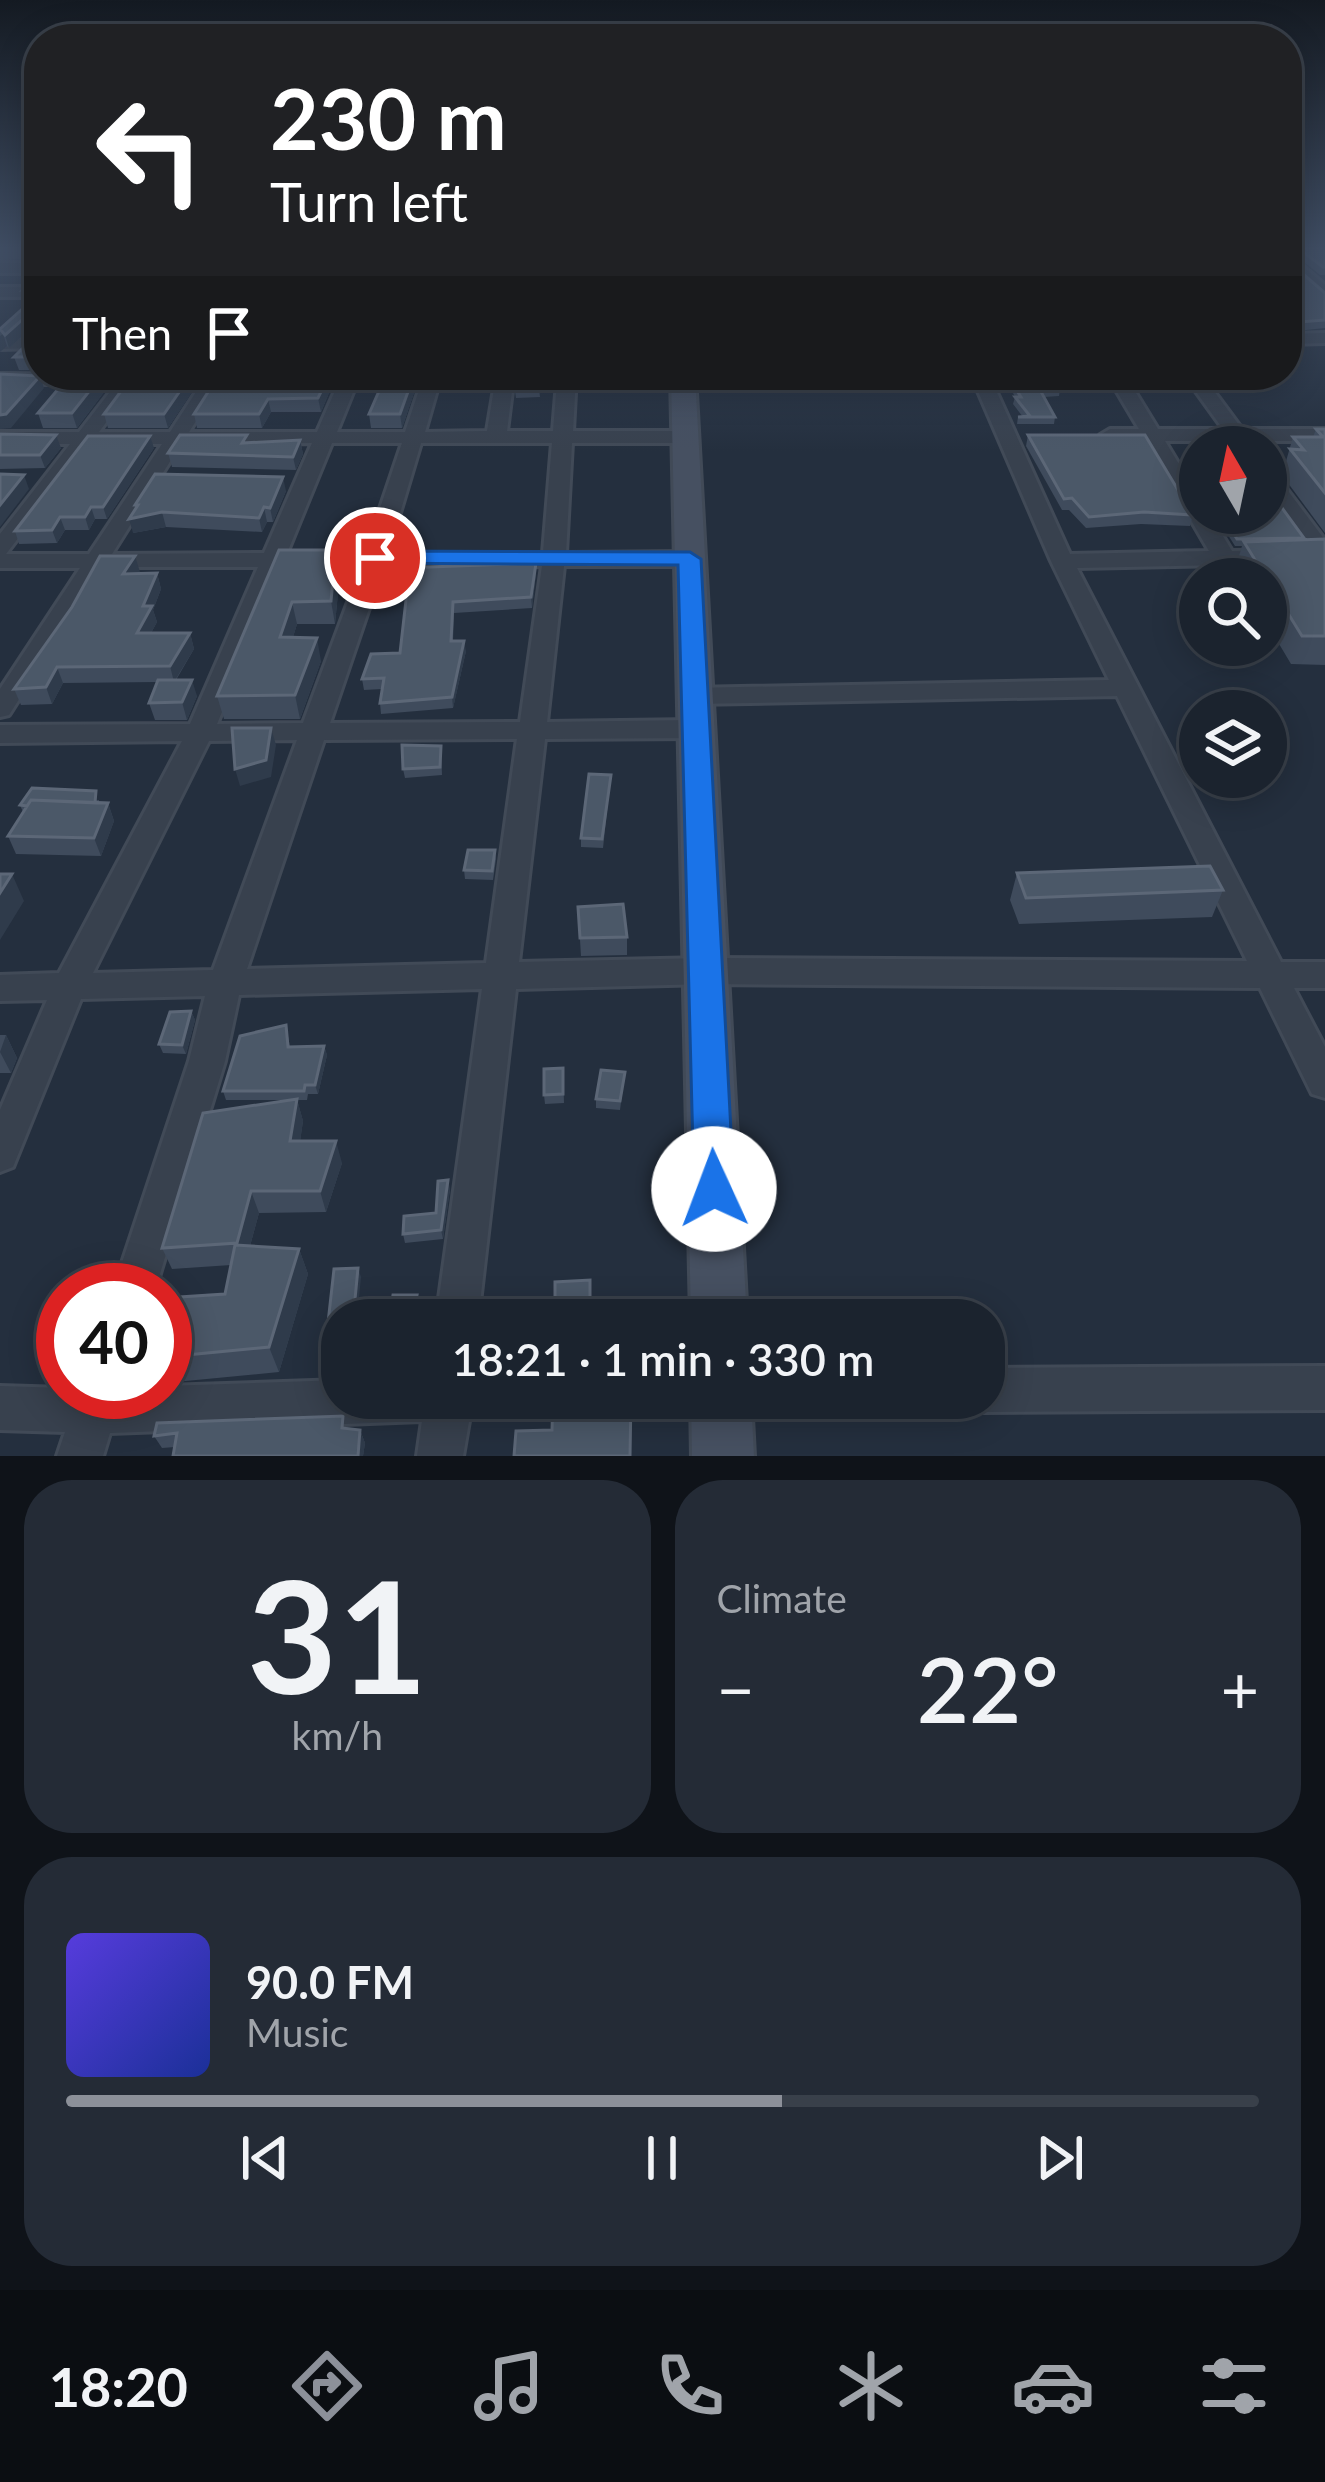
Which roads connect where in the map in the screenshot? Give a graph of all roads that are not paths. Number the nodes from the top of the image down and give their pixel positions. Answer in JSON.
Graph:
{"nodes":[{"id":1,"x":24,"y":352,"type":"edge"},
{"id":2,"x":0,"y":375,"type":"edge"},
{"id":3,"x":120,"y":390,"type":"edge"},
{"id":4,"x":212,"y":390,"type":"edge"},
{"id":5,"x":346,"y":390,"type":"edge"},
{"id":6,"x":429,"y":390,"type":"edge"},
{"id":7,"x":503,"y":390,"type":"edge"},
{"id":8,"x":566,"y":390,"type":"edge"},
{"id":9,"x":683,"y":390,"type":"edge"},
{"id":10,"x":989,"y":390,"type":"edge"},
{"id":11,"x":1125,"y":390,"type":"edge"},
{"id":12,"x":1204,"y":390,"type":"edge"},
{"id":13,"x":1230,"y":426,"type":"edge"},
{"id":14,"x":16,"y":433,"type":"edge"},
{"id":15,"x":1089,"y":435,"type":"edge"},
{"id":16,"x":1153,"y":435,"type":"junction"},
{"id":17,"x":1325,"y":436,"type":"edge"},
{"id":18,"x":685,"y":437,"type":"junction"},
{"id":19,"x":1179,"y":437,"type":"edge"},
{"id":20,"x":83,"y":438,"type":"junction"},
{"id":21,"x":173,"y":438,"type":"junction"},
{"id":22,"x":326,"y":438,"type":"junction"},
{"id":23,"x":496,"y":438,"type":"junction"},
{"id":24,"x":562,"y":438,"type":"junction"},
{"id":25,"x":1287,"y":438,"type":"edge"},
{"id":26,"x":415,"y":439,"type":"junction"},
{"id":27,"x":18,"y":478,"type":"edge"},
{"id":28,"x":55,"y":478,"type":"junction"},
{"id":29,"x":1287,"y":503,"type":"edge"},
{"id":30,"x":0,"y":549,"type":"edge"},
{"id":31,"x":1325,"y":555,"type":"edge"},
{"id":32,"x":1224,"y":557,"type":"junction"},
{"id":33,"x":375,"y":558,"type":"junction"},
{"id":34,"x":554,"y":558,"type":"junction"},
{"id":35,"x":272,"y":559,"type":"junction"},
{"id":36,"x":690,"y":559,"type":"junction"},
{"id":37,"x":0,"y":561,"type":"edge"},
{"id":38,"x":1062,"y":561,"type":"junction"},
{"id":39,"x":93,"y":562,"type":"junction"},
{"id":40,"x":1125,"y":688,"type":"junction"},
{"id":41,"x":0,"y":709,"type":"edge"},
{"id":42,"x":693,"y":712,"type":"junction"},
{"id":43,"x":530,"y":730,"type":"junction"},
{"id":44,"x":200,"y":732,"type":"junction"},
{"id":45,"x":0,"y":734,"type":"edge"},
{"id":46,"x":310,"y":734,"type":"junction"},
{"id":47,"x":706,"y":971,"type":"junction"},
{"id":48,"x":1273,"y":974,"type":"junction"},
{"id":49,"x":1325,"y":975,"type":"edge"},
{"id":50,"x":504,"y":976,"type":"junction"},
{"id":51,"x":225,"y":984,"type":"junction"},
{"id":52,"x":69,"y":987,"type":"junction"},
{"id":53,"x":0,"y":988,"type":"edge"},
{"id":54,"x":1325,"y":1083,"type":"edge"},
{"id":55,"x":8,"y":1117,"type":"edge"},
{"id":56,"x":0,"y":1155,"type":"edge"},
{"id":57,"x":143,"y":1263,"type":"edge"},
{"id":58,"x":460,"y":1299,"type":"edge"},
{"id":59,"x":717,"y":1299,"type":"edge"},
{"id":60,"x":1325,"y":1388,"type":"edge"},
{"id":61,"x":1005,"y":1390,"type":"edge"},
{"id":62,"x":321,"y":1399,"type":"edge"},
{"id":63,"x":192,"y":1401,"type":"edge"},
{"id":64,"x":36,"y":1406,"type":"edge"},
{"id":65,"x":0,"y":1408,"type":"edge"},
{"id":66,"x":92,"y":1419,"type":"edge"},
{"id":67,"x":445,"y":1419,"type":"edge"},
{"id":68,"x":722,"y":1419,"type":"edge"},
{"id":69,"x":80,"y":1456,"type":"edge"},
{"id":70,"x":440,"y":1456,"type":"edge"},
{"id":71,"x":723,"y":1456,"type":"edge"}],
"edges":[{"from":1,"to":2,"type":"street"},
{"from":3,"to":20,"type":"street"},
{"from":4,"to":21,"type":"street"},
{"from":5,"to":22,"type":"street"},
{"from":6,"to":26,"type":"street"},
{"from":7,"to":23,"type":"street"},
{"from":8,"to":24,"type":"street"},
{"from":9,"to":18,"type":"street"},
{"from":10,"to":38,"type":"street"},
{"from":11,"to":16,"type":"street"},
{"from":12,"to":13,"type":"street"},
{"from":14,"to":20,"type":"street"},
{"from":15,"to":16,"type":"street"},
{"from":16,"to":19,"type":"street"},
{"from":16,"to":32,"type":"street"},
{"from":17,"to":25,"type":"street"},
{"from":18,"to":24,"type":"street"},
{"from":18,"to":36,"type":"street"},
{"from":20,"to":21,"type":"street"},
{"from":20,"to":28,"type":"street"},
{"from":21,"to":22,"type":"street"},
{"from":21,"to":39,"type":"street"},
{"from":22,"to":26,"type":"street"},
{"from":22,"to":35,"type":"street"},
{"from":23,"to":24,"type":"street"},
{"from":23,"to":26,"type":"street"},
{"from":24,"to":34,"type":"street"},
{"from":26,"to":33,"type":"street"},
{"from":27,"to":28,"type":"street"},
{"from":28,"to":30,"type":"street"},
{"from":29,"to":31,"type":"street"},
{"from":31,"to":32,"type":"street"},
{"from":32,"to":38,"type":"street"},
{"from":33,"to":34,"type":"street"},
{"from":33,"to":35,"type":"street"},
{"from":33,"to":46,"type":"street"},
{"from":34,"to":36,"type":"street"},
{"from":34,"to":43,"type":"street"},
{"from":35,"to":39,"type":"street"},
{"from":35,"to":44,"type":"street"},
{"from":36,"to":42,"type":"street"},
{"from":37,"to":39,"type":"street"},
{"from":38,"to":40,"type":"street"},
{"from":39,"to":41,"type":"street"},
{"from":40,"to":42,"type":"street"},
{"from":40,"to":48,"type":"street"},
{"from":42,"to":43,"type":"street"},
{"from":42,"to":47,"type":"street"},
{"from":43,"to":46,"type":"street"},
{"from":43,"to":50,"type":"street"},
{"from":44,"to":45,"type":"street"},
{"from":44,"to":46,"type":"street"},
{"from":44,"to":52,"type":"street"},
{"from":46,"to":51,"type":"street"},
{"from":47,"to":48,"type":"street"},
{"from":47,"to":50,"type":"street"},
{"from":47,"to":59,"type":"street"},
{"from":48,"to":49,"type":"street"},
{"from":48,"to":54,"type":"street"},
{"from":50,"to":51,"type":"street"},
{"from":50,"to":58,"type":"street"},
{"from":51,"to":52,"type":"street"},
{"from":51,"to":57,"type":"street"},
{"from":52,"to":53,"type":"street"},
{"from":52,"to":55,"type":"street"},
{"from":55,"to":56,"type":"street"},
{"from":60,"to":61,"type":"street"},
{"from":62,"to":63,"type":"street"},
{"from":64,"to":65,"type":"street"},
{"from":66,"to":69,"type":"street"},
{"from":67,"to":70,"type":"street"},
{"from":68,"to":71,"type":"street"}]}
